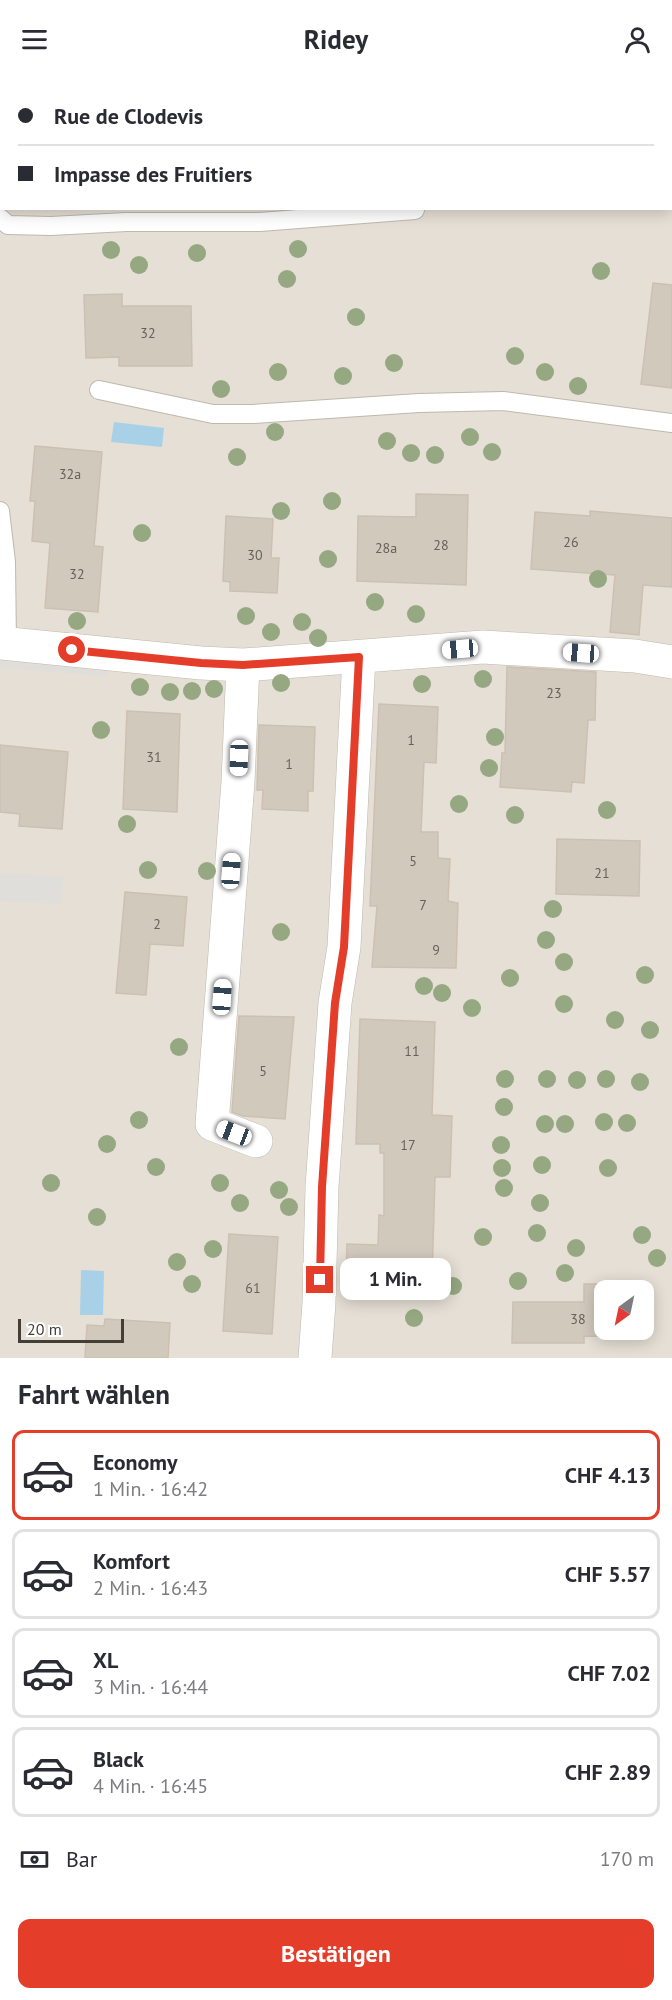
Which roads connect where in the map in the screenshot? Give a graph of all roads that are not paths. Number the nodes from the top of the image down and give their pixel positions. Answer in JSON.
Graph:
{"nodes":[{"id":1,"x":415,"y":210,"type":"edge"},
{"id":2,"x":0,"y":218,"type":"edge"},
{"id":3,"x":99,"y":390,"type":"dead end"},
{"id":4,"x":672,"y":423,"type":"edge"},
{"id":5,"x":0,"y":511,"type":"edge"},
{"id":6,"x":3,"y":644,"type":"edge"},
{"id":7,"x":359,"y":657,"type":"junction"},
{"id":8,"x":672,"y":662,"type":"edge"},
{"id":9,"x":243,"y":665,"type":"junction"},
{"id":10,"x":256,"y":1141,"type":"dead end"},
{"id":11,"x":315,"y":1358,"type":"edge"}],
"edges":[{"from":1,"to":2,"type":"lane"},
{"from":3,"to":4,"type":"lane"},
{"from":5,"to":6,"type":"lane"},
{"from":6,"to":9,"type":"street"},
{"from":7,"to":8,"type":"street"},
{"from":7,"to":9,"type":"street"},
{"from":7,"to":11,"type":"street"},
{"from":9,"to":10,"type":"street"}]}
